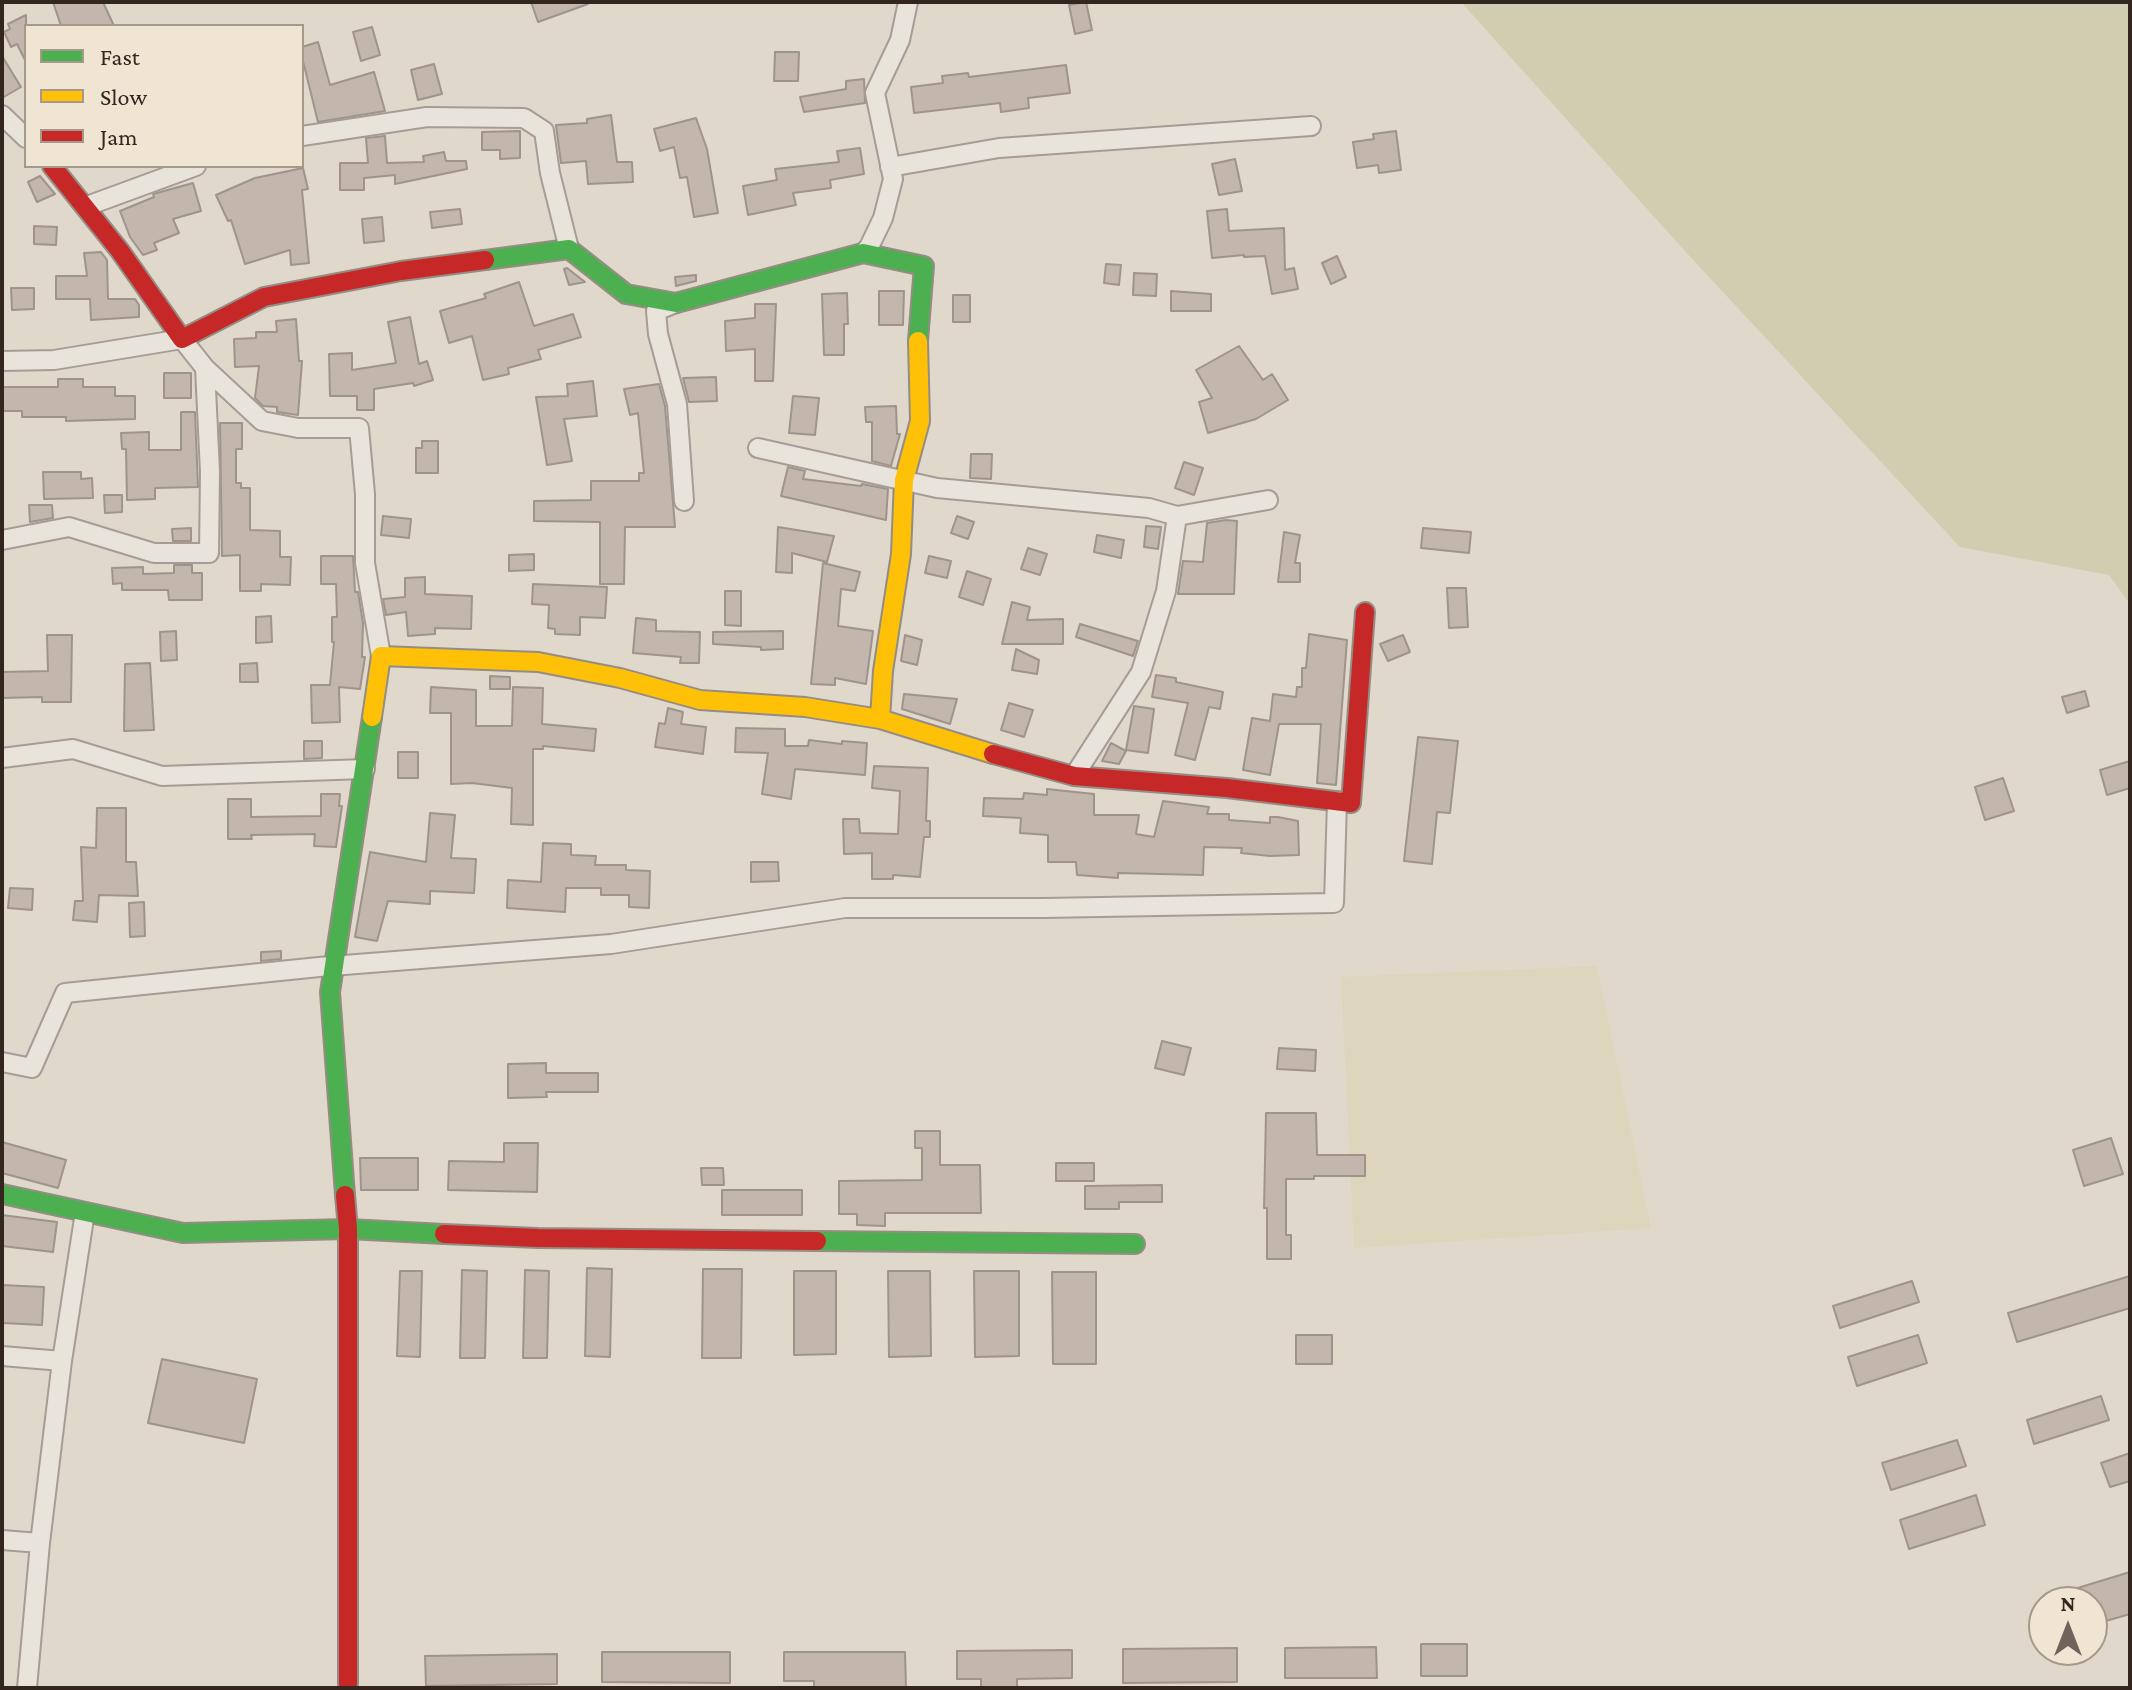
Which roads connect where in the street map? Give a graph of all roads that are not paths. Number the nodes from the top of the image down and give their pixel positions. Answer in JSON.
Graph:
{"nodes":[{"id":1,"x":908,"y":2,"type":"edge"},
{"id":2,"x":2,"y":115,"type":"edge"},
{"id":3,"x":1311,"y":126,"type":"dead end"},
{"id":4,"x":24,"y":136,"type":"edge"},
{"id":5,"x":304,"y":136,"type":"edge"},
{"id":6,"x":890,"y":167,"type":"junction"},
{"id":7,"x":54,"y":168,"type":"edge"},
{"id":8,"x":191,"y":168,"type":"edge"},
{"id":9,"x":87,"y":206,"type":"junction"},
{"id":10,"x":569,"y":249,"type":"junction"},
{"id":11,"x":863,"y":253,"type":"junction"},
{"id":12,"x":676,"y":303,"type":"junction"},
{"id":13,"x":182,"y":339,"type":"junction"},
{"id":14,"x":2,"y":361,"type":"edge"},
{"id":15,"x":205,"y":368,"type":"junction"},
{"id":16,"x":758,"y":448,"type":"dead end"},
{"id":17,"x":904,"y":480,"type":"junction"},
{"id":18,"x":1268,"y":500,"type":"dead end"},
{"id":19,"x":684,"y":501,"type":"dead end"},
{"id":20,"x":1177,"y":516,"type":"junction"},
{"id":21,"x":2,"y":540,"type":"edge"},
{"id":22,"x":1365,"y":612,"type":"dead end"},
{"id":23,"x":381,"y":656,"type":"junction"},
{"id":24,"x":880,"y":719,"type":"junction"},
{"id":25,"x":2,"y":758,"type":"edge"},
{"id":26,"x":365,"y":769,"type":"junction"},
{"id":27,"x":1074,"y":776,"type":"junction"},
{"id":28,"x":1337,"y":801,"type":"junction"},
{"id":29,"x":333,"y":965,"type":"junction"},
{"id":30,"x":2,"y":1062,"type":"edge"},
{"id":31,"x":2,"y":1194,"type":"edge"},
{"id":32,"x":85,"y":1212,"type":"junction"},
{"id":33,"x":348,"y":1229,"type":"junction"},
{"id":34,"x":1135,"y":1244,"type":"dead end"},
{"id":35,"x":2,"y":1356,"type":"edge"},
{"id":36,"x":62,"y":1361,"type":"junction"},
{"id":37,"x":2,"y":1540,"type":"edge"},
{"id":38,"x":40,"y":1543,"type":"junction"},
{"id":39,"x":27,"y":1688,"type":"edge"},
{"id":40,"x":348,"y":1688,"type":"edge"}],
"edges":[{"from":1,"to":6,"type":"street"},
{"from":2,"to":4,"type":"street"},
{"from":3,"to":6,"type":"street"},
{"from":5,"to":10,"type":"street"},
{"from":6,"to":11,"type":"street"},
{"from":7,"to":9,"type":"street"},
{"from":8,"to":9,"type":"street"},
{"from":9,"to":13,"type":"street"},
{"from":10,"to":12,"type":"street"},
{"from":10,"to":13,"type":"street"},
{"from":11,"to":12,"type":"street"},
{"from":11,"to":17,"type":"street"},
{"from":12,"to":19,"type":"street"},
{"from":13,"to":14,"type":"street"},
{"from":13,"to":15,"type":"street"},
{"from":15,"to":21,"type":"street"},
{"from":15,"to":23,"type":"street"},
{"from":16,"to":17,"type":"street"},
{"from":17,"to":20,"type":"street"},
{"from":17,"to":24,"type":"street"},
{"from":18,"to":20,"type":"street"},
{"from":20,"to":27,"type":"street"},
{"from":22,"to":28,"type":"street"},
{"from":23,"to":24,"type":"street"},
{"from":23,"to":26,"type":"street"},
{"from":24,"to":27,"type":"street"},
{"from":25,"to":26,"type":"street"},
{"from":26,"to":29,"type":"street"},
{"from":27,"to":28,"type":"street"},
{"from":28,"to":29,"type":"street"},
{"from":29,"to":30,"type":"street"},
{"from":29,"to":33,"type":"street"},
{"from":31,"to":32,"type":"street"},
{"from":32,"to":33,"type":"street"},
{"from":32,"to":36,"type":"street"},
{"from":33,"to":34,"type":"street"},
{"from":33,"to":40,"type":"street"},
{"from":35,"to":36,"type":"street"},
{"from":36,"to":38,"type":"street"},
{"from":37,"to":38,"type":"street"},
{"from":38,"to":39,"type":"street"}]}
